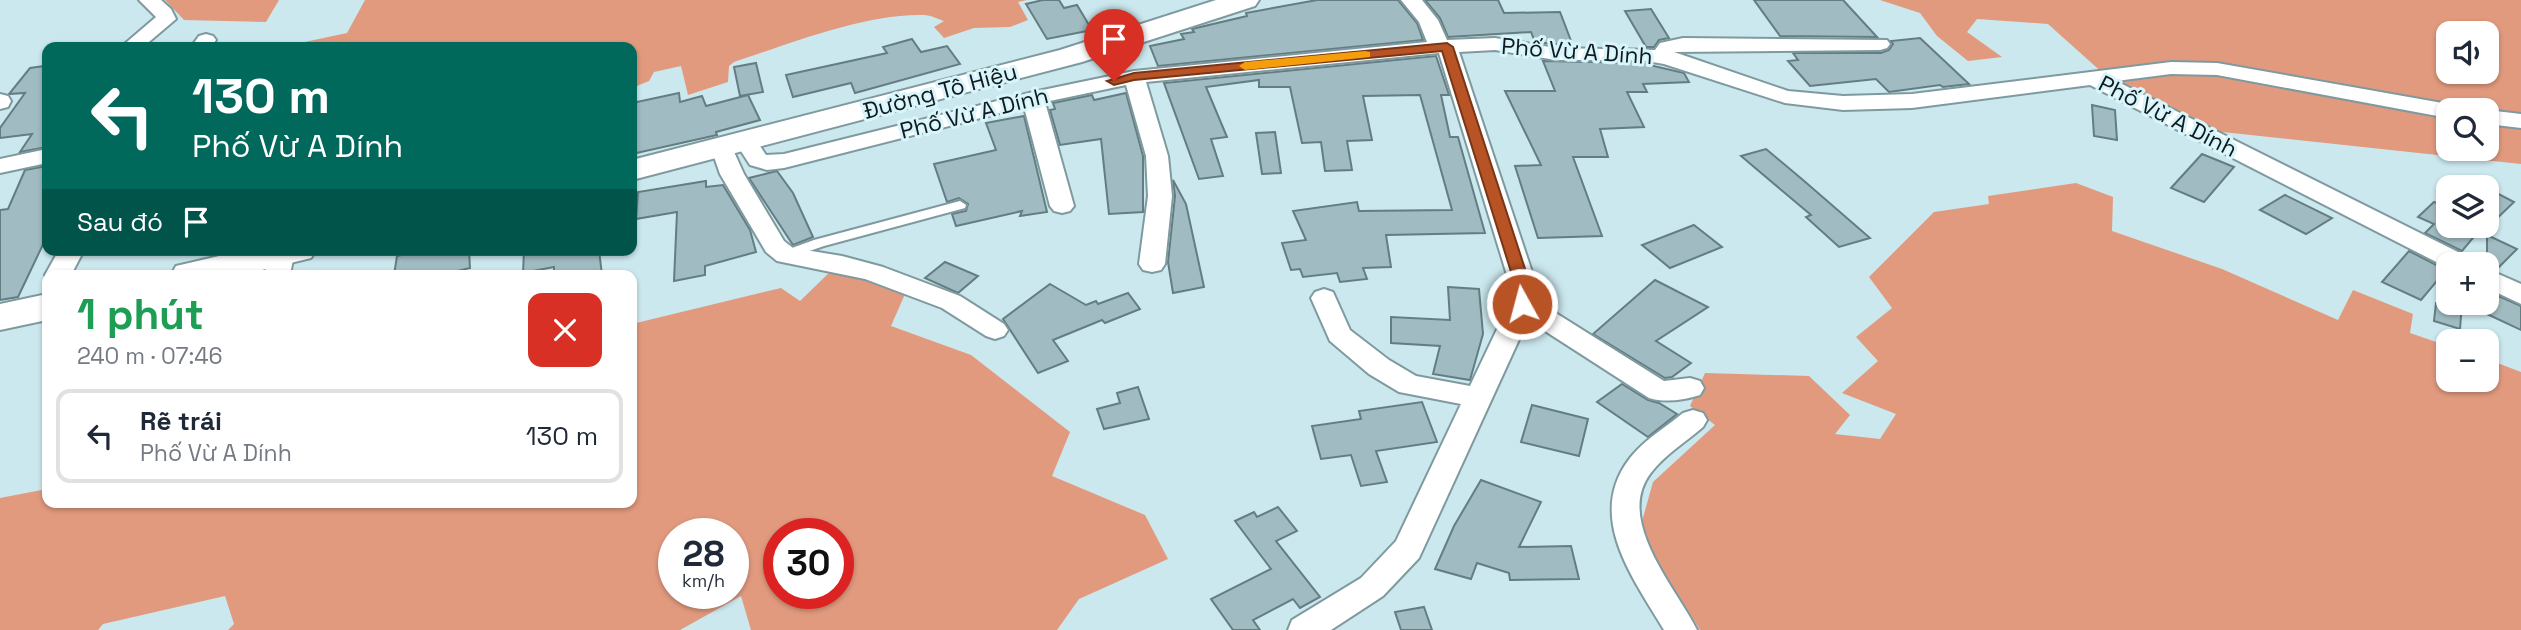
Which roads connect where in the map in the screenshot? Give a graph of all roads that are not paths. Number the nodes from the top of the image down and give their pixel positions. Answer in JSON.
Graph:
{"nodes":[{"id":1,"x":149,"y":0,"type":"edge"},
{"id":2,"x":1245,"y":0,"type":"edge"},
{"id":3,"x":1411,"y":0,"type":"edge"},
{"id":4,"x":137,"y":42,"type":"edge"},
{"id":5,"x":1880,"y":44,"type":"dead end"},
{"id":6,"x":1443,"y":47,"type":"junction"},
{"id":7,"x":1667,"y":58,"type":"junction"},
{"id":8,"x":1134,"y":76,"type":"junction"},
{"id":9,"x":2091,"y":77,"type":"junction"},
{"id":10,"x":1033,"y":98,"type":"junction"},
{"id":11,"x":2436,"y":109,"type":"edge"},
{"id":12,"x":2499,"y":118,"type":"edge"},
{"id":13,"x":2521,"y":121,"type":"edge"},
{"id":14,"x":734,"y":145,"type":"junction"},
{"id":15,"x":42,"y":157,"type":"edge"},
{"id":16,"x":0,"y":166,"type":"edge"},
{"id":17,"x":637,"y":169,"type":"edge"},
{"id":18,"x":960,"y":205,"type":"dead end"},
{"id":19,"x":1062,"y":206,"type":"dead end"},
{"id":20,"x":2437,"y":252,"type":"edge"},
{"id":21,"x":786,"y":255,"type":"junction"},
{"id":22,"x":286,"y":260,"type":"edge"},
{"id":23,"x":1152,"y":264,"type":"dead end"},
{"id":24,"x":221,"y":270,"type":"edge"},
{"id":25,"x":2499,"y":283,"type":"edge"},
{"id":26,"x":2521,"y":295,"type":"edge"},
{"id":27,"x":1324,"y":298,"type":"dead end"},
{"id":28,"x":42,"y":304,"type":"edge"},
{"id":29,"x":1522,"y":304,"type":"junction"},
{"id":30,"x":0,"y":317,"type":"edge"},
{"id":31,"x":995,"y":330,"type":"dead end"},
{"id":32,"x":1690,"y":388,"type":"dead end"},
{"id":33,"x":1477,"y":397,"type":"junction"},
{"id":34,"x":1693,"y":420,"type":"dead end"},
{"id":35,"x":1304,"y":630,"type":"edge"},
{"id":36,"x":1681,"y":630,"type":"edge"}],
"edges":[{"from":1,"to":4,"type":"street"},
{"from":2,"to":14,"type":"highway","name":"Đường Tô Hiệu"},
{"from":3,"to":6,"type":"street"},
{"from":5,"to":7,"type":"street"},
{"from":6,"to":7,"type":"street","name":"Phố Vừ A Dính"},
{"from":6,"to":8,"type":"street","name":"Phố Vừ A Dính"},
{"from":6,"to":29,"type":"street"},
{"from":7,"to":9,"type":"street","name":"Phố Vừ A Dính"},
{"from":8,"to":10,"type":"street","name":"Phố Vừ A Dính"},
{"from":8,"to":23,"type":"street"},
{"from":9,"to":11,"type":"street"},
{"from":9,"to":20,"type":"street","name":"Phố Vừ A Dính"},
{"from":10,"to":14,"type":"street","name":"Phố Vừ A Dính"},
{"from":10,"to":19,"type":"street"},
{"from":12,"to":13,"type":"street"},
{"from":14,"to":17,"type":"highway","name":"Đường Tô Hiệu"},
{"from":14,"to":21,"type":"street"},
{"from":15,"to":16,"type":"street"},
{"from":18,"to":21,"type":"lane"},
{"from":21,"to":31,"type":"street"},
{"from":22,"to":24,"type":"highway"},
{"from":25,"to":26,"type":"street"},
{"from":27,"to":33,"type":"street"},
{"from":28,"to":30,"type":"highway"},
{"from":29,"to":32,"type":"street"},
{"from":29,"to":33,"type":"street"},
{"from":33,"to":35,"type":"street"},
{"from":34,"to":36,"type":"street"}]}
